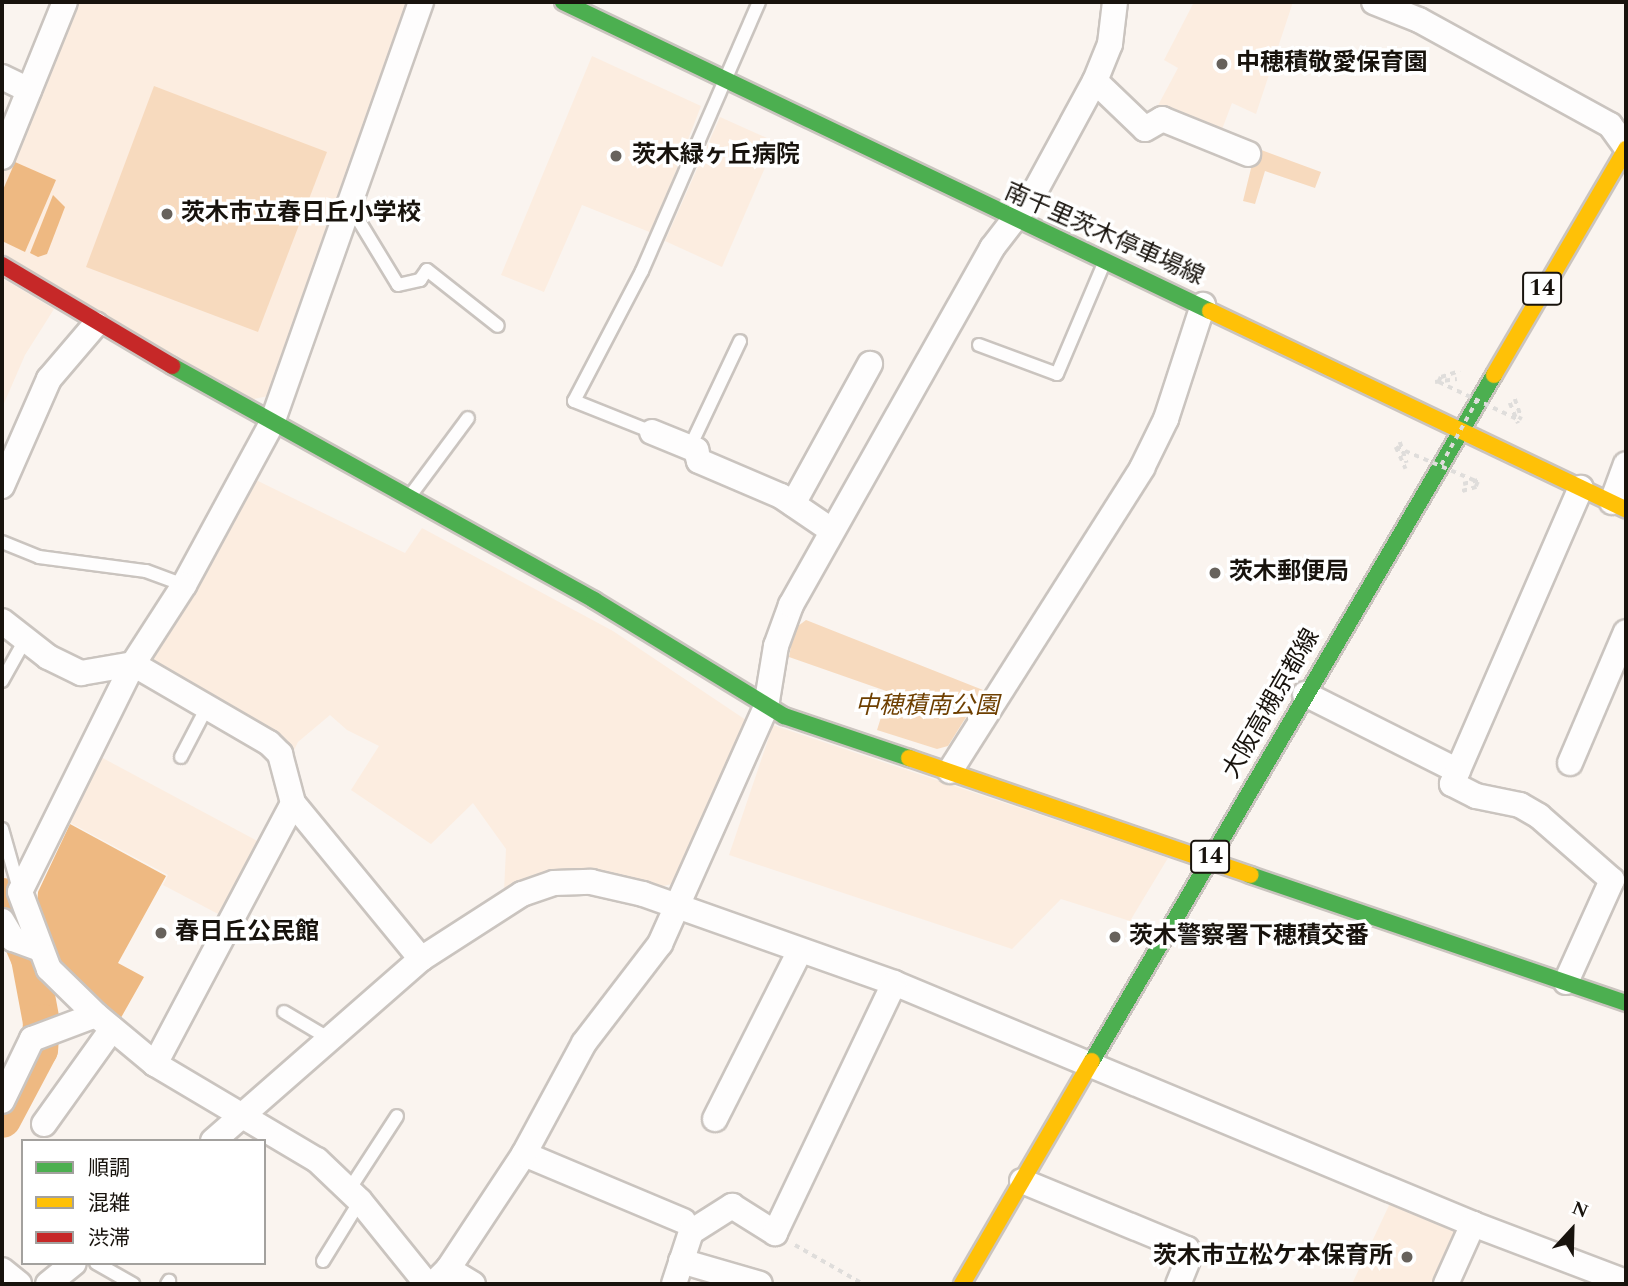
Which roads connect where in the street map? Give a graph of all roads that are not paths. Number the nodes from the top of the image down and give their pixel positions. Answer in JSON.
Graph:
{"nodes":[{"id":1,"x":421,"y":2,"type":"edge"},
{"id":2,"x":563,"y":2,"type":"edge"},
{"id":3,"x":759,"y":2,"type":"edge"},
{"id":4,"x":1115,"y":2,"type":"edge"},
{"id":5,"x":1374,"y":2,"type":"edge"},
{"id":6,"x":58,"y":5,"type":"edge"},
{"id":7,"x":2,"y":77,"type":"edge"},
{"id":8,"x":725,"y":77,"type":"junction"},
{"id":9,"x":1095,"y":81,"type":"junction"},
{"id":10,"x":29,"y":90,"type":"junction"},
{"id":11,"x":1626,"y":148,"type":"edge"},
{"id":12,"x":1248,"y":154,"type":"dead end"},
{"id":13,"x":2,"y":157,"type":"edge"},
{"id":14,"x":350,"y":206,"type":"junction"},
{"id":15,"x":1013,"y":220,"type":"junction"},
{"id":16,"x":1105,"y":261,"type":"junction"},
{"id":17,"x":2,"y":265,"type":"edge"},
{"id":18,"x":1203,"y":305,"type":"junction"},
{"id":19,"x":96,"y":324,"type":"junction"},
{"id":20,"x":498,"y":326,"type":"dead end"},
{"id":21,"x":740,"y":341,"type":"dead end"},
{"id":22,"x":979,"y":345,"type":"dead end"},
{"id":23,"x":870,"y":364,"type":"dead end"},
{"id":24,"x":468,"y":418,"type":"dead end"},
{"id":25,"x":272,"y":423,"type":"junction"},
{"id":26,"x":1458,"y":429,"type":"junction"},
{"id":27,"x":652,"y":432,"type":"joint"},
{"id":28,"x":690,"y":447,"type":"junction"},
{"id":29,"x":1626,"y":464,"type":"edge"},
{"id":30,"x":2,"y":486,"type":"edge"},
{"id":31,"x":1581,"y":488,"type":"junction"},
{"id":32,"x":409,"y":498,"type":"junction"},
{"id":33,"x":793,"y":504,"type":"junction"},
{"id":34,"x":1619,"y":505,"type":"edge"},
{"id":35,"x":831,"y":530,"type":"junction"},
{"id":36,"x":2,"y":542,"type":"edge"},
{"id":37,"x":184,"y":585,"type":"junction"},
{"id":38,"x":2,"y":621,"type":"edge"},
{"id":39,"x":1626,"y":632,"type":"edge"},
{"id":40,"x":25,"y":640,"type":"junction"},
{"id":41,"x":133,"y":664,"type":"junction"},
{"id":42,"x":2,"y":681,"type":"edge"},
{"id":43,"x":1305,"y":694,"type":"junction"},
{"id":44,"x":207,"y":707,"type":"junction"},
{"id":45,"x":766,"y":707,"type":"junction"},
{"id":46,"x":181,"y":757,"type":"dead end"},
{"id":47,"x":1570,"y":763,"type":"dead end"},
{"id":48,"x":950,"y":771,"type":"junction"},
{"id":49,"x":1458,"y":771,"type":"junction"},
{"id":50,"x":293,"y":803,"type":"junction"},
{"id":51,"x":2,"y":829,"type":"edge"},
{"id":52,"x":1209,"y":858,"type":"junction"},
{"id":53,"x":1617,"y":869,"type":"edge"},
{"id":54,"x":20,"y":892,"type":"junction"},
{"id":55,"x":679,"y":908,"type":"junction"},
{"id":56,"x":22,"y":939,"type":"edge"},
{"id":57,"x":800,"y":951,"type":"junction"},
{"id":58,"x":421,"y":958,"type":"junction"},
{"id":59,"x":1566,"y":982,"type":"junction"},
{"id":60,"x":894,"y":983,"type":"junction"},
{"id":61,"x":1626,"y":1003,"type":"edge"},
{"id":62,"x":284,"y":1012,"type":"dead end"},
{"id":63,"x":104,"y":1022,"type":"junction"},
{"id":64,"x":328,"y":1038,"type":"junction"},
{"id":65,"x":1091,"y":1062,"type":"junction"},
{"id":66,"x":155,"y":1063,"type":"junction"},
{"id":67,"x":2,"y":1101,"type":"edge"},
{"id":68,"x":239,"y":1114,"type":"junction"},
{"id":69,"x":397,"y":1116,"type":"dead end"},
{"id":70,"x":715,"y":1119,"type":"dead end"},
{"id":71,"x":44,"y":1124,"type":"dead end"},
{"id":72,"x":215,"y":1139,"type":"edge"},
{"id":73,"x":524,"y":1154,"type":"junction"},
{"id":74,"x":1022,"y":1181,"type":"junction"},
{"id":75,"x":354,"y":1196,"type":"junction"},
{"id":76,"x":683,"y":1221,"type":"dead end"},
{"id":77,"x":1473,"y":1224,"type":"junction"},
{"id":78,"x":323,"y":1261,"type":"dead end"},
{"id":79,"x":72,"y":1265,"type":"edge"},
{"id":80,"x":100,"y":1265,"type":"edge"},
{"id":81,"x":2,"y":1270,"type":"edge"},
{"id":82,"x":678,"y":1273,"type":"edge"},
{"id":83,"x":1576,"y":1275,"type":"edge"},
{"id":84,"x":436,"y":1279,"type":"edge"},
{"id":85,"x":1626,"y":1282,"type":"edge"},
{"id":86,"x":19,"y":1284,"type":"edge"},
{"id":87,"x":48,"y":1284,"type":"edge"},
{"id":88,"x":133,"y":1284,"type":"edge"},
{"id":89,"x":472,"y":1284,"type":"edge"},
{"id":90,"x":760,"y":1284,"type":"edge"},
{"id":91,"x":962,"y":1284,"type":"edge"},
{"id":92,"x":1178,"y":1284,"type":"edge"},
{"id":93,"x":1446,"y":1284,"type":"edge"}],
"edges":[{"from":1,"to":14,"type":"street"},
{"from":2,"to":8,"type":"main road","name":"南千里茨木停車場線"},
{"from":3,"to":8,"type":"lane"},
{"from":4,"to":9,"type":"street"},
{"from":5,"to":11,"type":"street"},
{"from":6,"to":10,"type":"street"},
{"from":7,"to":10,"type":"street"},
{"from":8,"to":15,"type":"main road","name":"南千里茨木停車場線"},
{"from":8,"to":27,"type":"lane"},
{"from":9,"to":12,"type":"street"},
{"from":9,"to":15,"type":"street"},
{"from":10,"to":13,"type":"street"},
{"from":11,"to":26,"type":"main road","name":"大阪高槻京都線","number":"14"},
{"from":14,"to":20,"type":"lane"},
{"from":14,"to":25,"type":"street"},
{"from":15,"to":16,"type":"main road","name":"南千里茨木停車場線"},
{"from":15,"to":35,"type":"street"},
{"from":16,"to":18,"type":"main road","name":"南千里茨木停車場線"},
{"from":16,"to":22,"type":"lane"},
{"from":17,"to":19,"type":"main road"},
{"from":18,"to":26,"type":"main road","name":"南千里茨木停車場線"},
{"from":18,"to":48,"type":"street"},
{"from":19,"to":25,"type":"main road"},
{"from":19,"to":30,"type":"street"},
{"from":21,"to":28,"type":"lane"},
{"from":23,"to":33,"type":"street"},
{"from":24,"to":32,"type":"lane"},
{"from":25,"to":32,"type":"main road"},
{"from":25,"to":37,"type":"street"},
{"from":26,"to":31,"type":"main road","name":"南千里茨木停車場線"},
{"from":26,"to":43,"type":"main road","name":"大阪高槻京都線","number":"14"},
{"from":27,"to":28,"type":"street"},
{"from":28,"to":33,"type":"street"},
{"from":29,"to":34,"type":"street"},
{"from":31,"to":34,"type":"main road","name":"南千里茨木停車場線"},
{"from":31,"to":49,"type":"street"},
{"from":32,"to":45,"type":"main road"},
{"from":33,"to":35,"type":"street"},
{"from":35,"to":45,"type":"street"},
{"from":36,"to":37,"type":"lane"},
{"from":37,"to":41,"type":"street"},
{"from":38,"to":40,"type":"street"},
{"from":39,"to":47,"type":"street"},
{"from":40,"to":41,"type":"street"},
{"from":40,"to":42,"type":"lane"},
{"from":41,"to":44,"type":"street"},
{"from":41,"to":54,"type":"street"},
{"from":43,"to":49,"type":"street"},
{"from":43,"to":52,"type":"main road","name":"大阪高槻京都線","number":"14"},
{"from":44,"to":46,"type":"lane"},
{"from":44,"to":50,"type":"street"},
{"from":45,"to":48,"type":"main road"},
{"from":45,"to":55,"type":"street"},
{"from":48,"to":52,"type":"main road"},
{"from":49,"to":53,"type":"street"},
{"from":50,"to":58,"type":"street"},
{"from":50,"to":66,"type":"street"},
{"from":51,"to":54,"type":"lane"},
{"from":52,"to":59,"type":"main road"},
{"from":52,"to":65,"type":"main road","name":"大阪高槻京都線","number":"14"},
{"from":53,"to":59,"type":"street"},
{"from":54,"to":56,"type":"street"},
{"from":55,"to":57,"type":"street"},
{"from":55,"to":58,"type":"street"},
{"from":55,"to":73,"type":"street"},
{"from":56,"to":63,"type":"street"},
{"from":57,"to":60,"type":"street"},
{"from":57,"to":70,"type":"street"},
{"from":58,"to":64,"type":"street"},
{"from":59,"to":61,"type":"main road"},
{"from":60,"to":65,"type":"street"},
{"from":60,"to":82,"type":"street"},
{"from":62,"to":64,"type":"lane"},
{"from":63,"to":66,"type":"street"},
{"from":63,"to":67,"type":"street"},
{"from":63,"to":71,"type":"street"},
{"from":64,"to":68,"type":"street"},
{"from":65,"to":74,"type":"main road","name":"大阪高槻京都線","number":"14"},
{"from":65,"to":77,"type":"street"},
{"from":66,"to":68,"type":"street"},
{"from":68,"to":72,"type":"street"},
{"from":68,"to":75,"type":"street"},
{"from":69,"to":75,"type":"lane"},
{"from":73,"to":76,"type":"street"},
{"from":73,"to":84,"type":"street"},
{"from":74,"to":91,"type":"main road","name":"大阪高槻京都線","number":"14"},
{"from":74,"to":92,"type":"street"},
{"from":75,"to":78,"type":"lane"},
{"from":75,"to":84,"type":"street"},
{"from":77,"to":83,"type":"street"},
{"from":77,"to":93,"type":"street"},
{"from":79,"to":87,"type":"street"},
{"from":80,"to":88,"type":"lane"},
{"from":81,"to":86,"type":"street"},
{"from":82,"to":90,"type":"street"},
{"from":83,"to":85,"type":"street"},
{"from":84,"to":89,"type":"street"}]}
